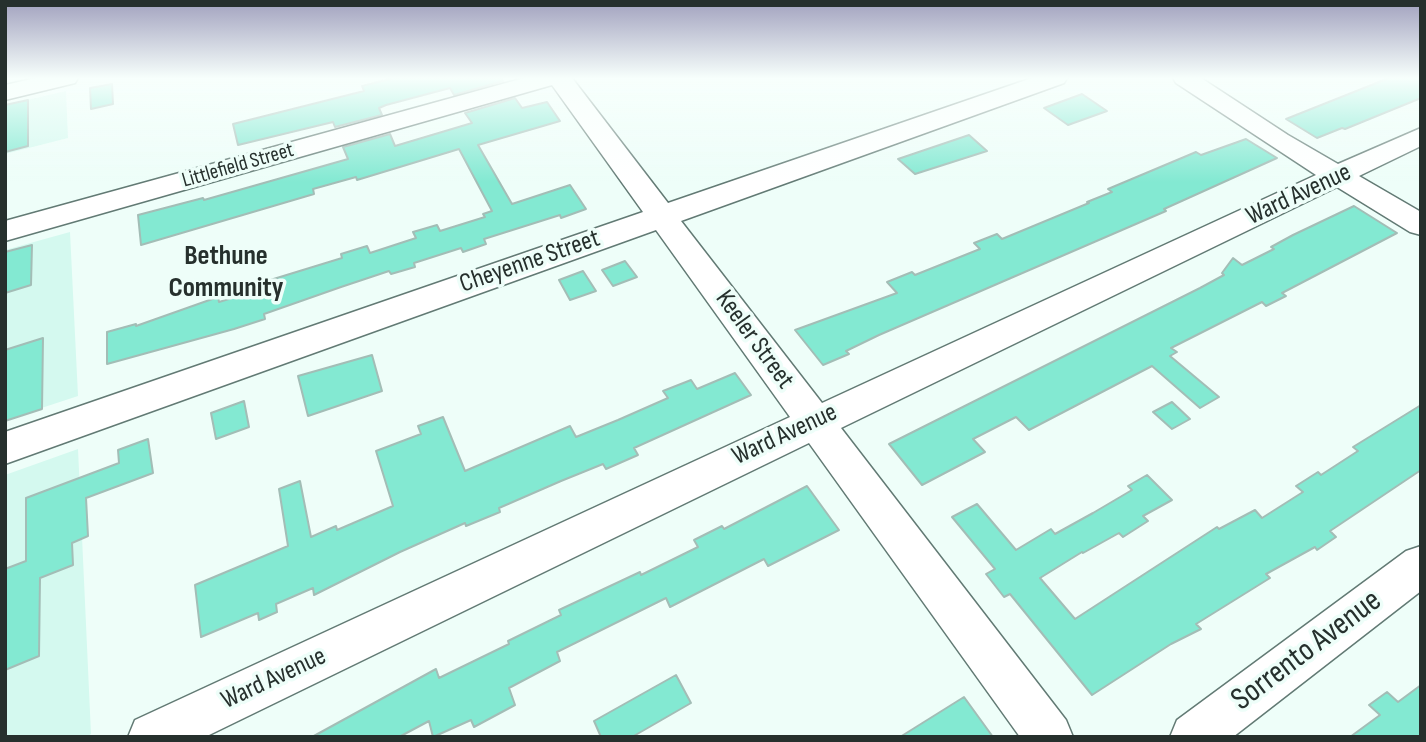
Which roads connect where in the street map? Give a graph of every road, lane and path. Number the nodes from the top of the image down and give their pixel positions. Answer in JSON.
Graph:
{"nodes":[{"id":1,"x":427,"y":113,"type":"edge"},
{"id":2,"x":585,"y":113,"type":"edge"},
{"id":3,"x":956,"y":113,"type":"edge"},
{"id":4,"x":1237,"y":113,"type":"edge"},
{"id":5,"x":1421,"y":136,"type":"edge"},
{"id":6,"x":1339,"y":177,"type":"junction"},
{"id":7,"x":663,"y":215,"type":"junction"},
{"id":8,"x":1421,"y":225,"type":"edge"},
{"id":9,"x":5,"y":231,"type":"edge"},
{"id":10,"x":813,"y":422,"type":"junction"},
{"id":11,"x":5,"y":448,"type":"edge"},
{"id":12,"x":1421,"y":565,"type":"edge"},
{"id":13,"x":152,"y":737,"type":"edge"},
{"id":14,"x":1049,"y":737,"type":"edge"},
{"id":15,"x":1194,"y":737,"type":"edge"}],
"edges":[{"from":1,"to":9,"type":"street","name":"Littlefield Street"},
{"from":2,"to":7,"type":"street","name":"Keeler Street"},
{"from":3,"to":7,"type":"street","name":"Cheyenne Street"},
{"from":4,"to":6,"type":"street"},
{"from":5,"to":6,"type":"street","name":"Ward Avenue"},
{"from":6,"to":8,"type":"street"},
{"from":6,"to":10,"type":"street","name":"Ward Avenue"},
{"from":7,"to":10,"type":"street","name":"Keeler Street"},
{"from":7,"to":11,"type":"street","name":"Cheyenne Street"},
{"from":10,"to":13,"type":"street","name":"Ward Avenue"},
{"from":10,"to":14,"type":"street","name":"Keeler Street"},
{"from":12,"to":15,"type":"street","name":"Sorrento Avenue"}]}
